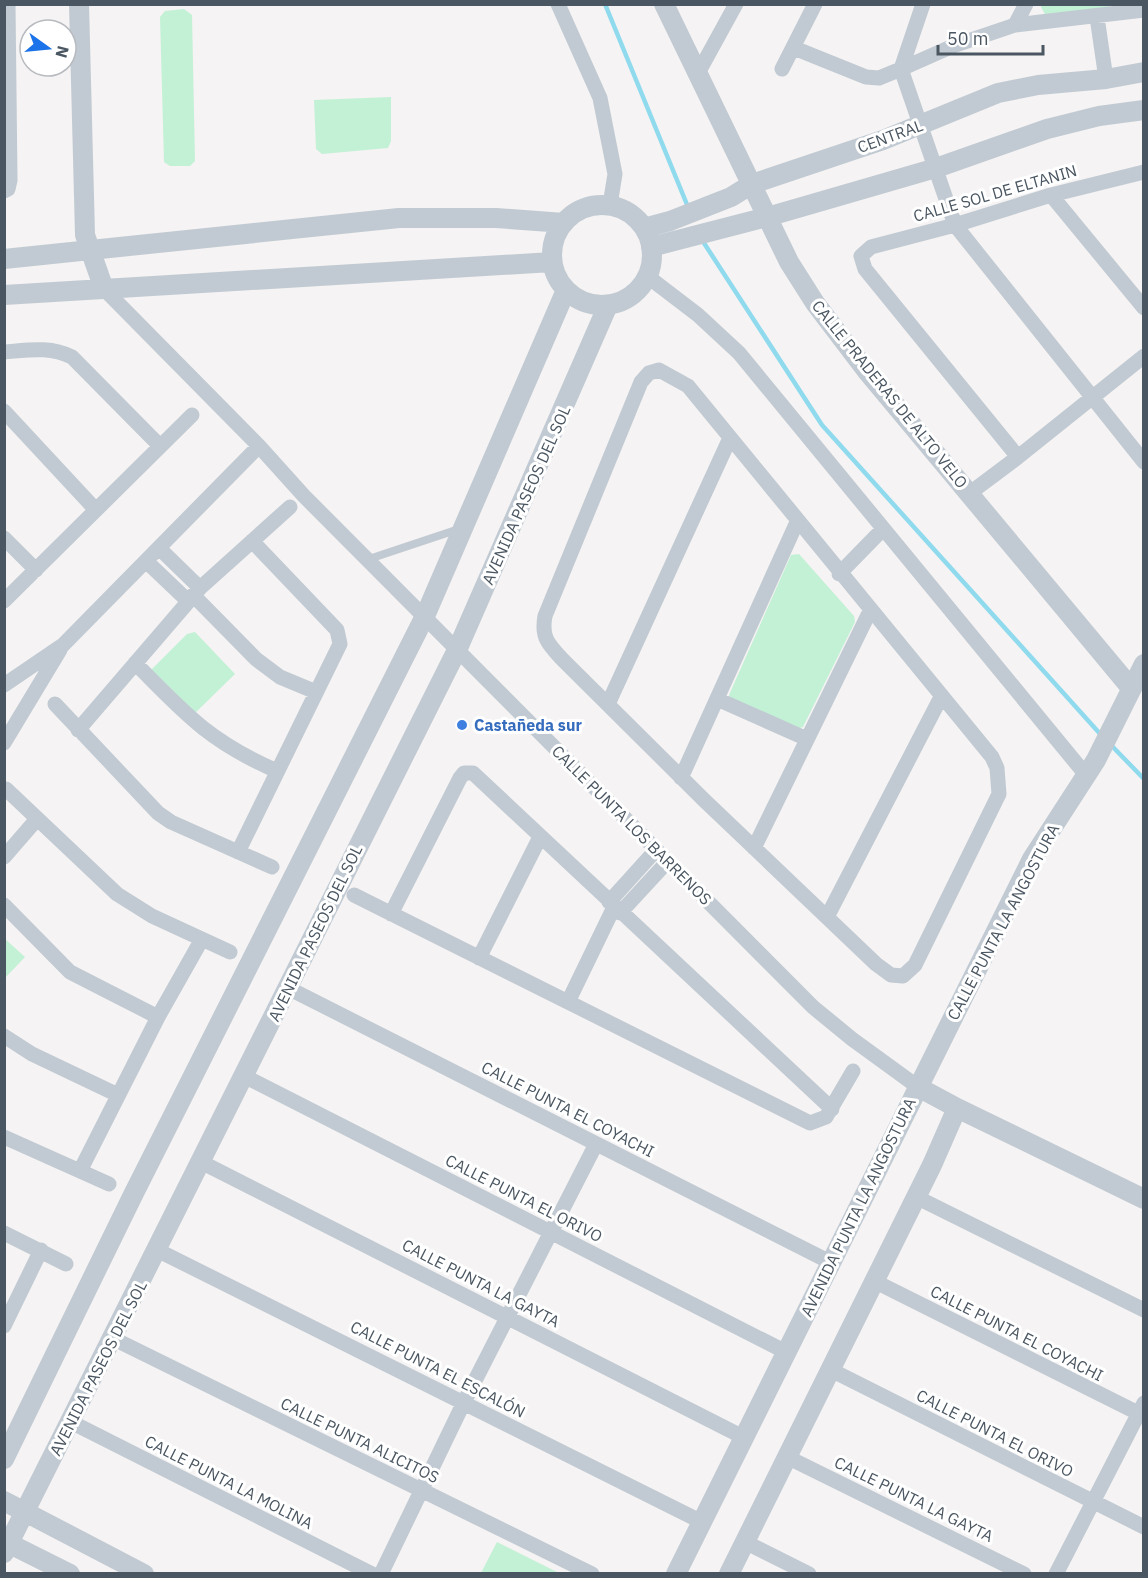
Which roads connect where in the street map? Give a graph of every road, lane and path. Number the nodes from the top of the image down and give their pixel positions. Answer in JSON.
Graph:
{"nodes":[{"id":1,"x":8,"y":4,"type":"edge"},
{"id":2,"x":79,"y":4,"type":"edge"},
{"id":3,"x":558,"y":4,"type":"edge"},
{"id":4,"x":664,"y":4,"type":"edge"},
{"id":5,"x":736,"y":4,"type":"edge"},
{"id":6,"x":815,"y":4,"type":"edge"},
{"id":7,"x":923,"y":4,"type":"edge"},
{"id":8,"x":1026,"y":4,"type":"edge"},
{"id":9,"x":1143,"y":10,"type":"edge"},
{"id":10,"x":1097,"y":17,"type":"junction"},
{"id":11,"x":1015,"y":25,"type":"junction"},
{"id":12,"x":794,"y":48,"type":"junction"},
{"id":13,"x":782,"y":69,"type":"dead end"},
{"id":14,"x":902,"y":69,"type":"junction"},
{"id":15,"x":1143,"y":72,"type":"edge"},
{"id":16,"x":697,"y":75,"type":"junction"},
{"id":17,"x":1106,"y":78,"type":"junction"},
{"id":18,"x":1143,"y":110,"type":"edge"},
{"id":19,"x":921,"y":125,"type":"junction"},
{"id":20,"x":936,"y":168,"type":"junction"},
{"id":21,"x":1143,"y":172,"type":"edge"},
{"id":22,"x":752,"y":184,"type":"junction"},
{"id":23,"x":4,"y":191,"type":"edge"},
{"id":24,"x":1051,"y":195,"type":"junction"},
{"id":25,"x":610,"y":205,"type":"junction"},
{"id":26,"x":766,"y":218,"type":"junction"},
{"id":27,"x":564,"y":223,"type":"junction"},
{"id":28,"x":954,"y":225,"type":"junction"},
{"id":29,"x":644,"y":228,"type":"junction"},
{"id":30,"x":675,"y":229,"type":"junction"},
{"id":31,"x":651,"y":247,"type":"junction"},
{"id":32,"x":91,"y":249,"type":"junction"},
{"id":33,"x":4,"y":259,"type":"edge"},
{"id":34,"x":552,"y":262,"type":"junction"},
{"id":35,"x":647,"y":276,"type":"junction"},
{"id":36,"x":104,"y":288,"type":"junction"},
{"id":37,"x":566,"y":290,"type":"junction"},
{"id":38,"x":4,"y":296,"type":"edge"},
{"id":39,"x":608,"y":305,"type":"junction"},
{"id":40,"x":1143,"y":308,"type":"edge"},
{"id":41,"x":4,"y":352,"type":"edge"},
{"id":42,"x":1143,"y":356,"type":"edge"},
{"id":43,"x":1091,"y":399,"type":"junction"},
{"id":44,"x":4,"y":411,"type":"edge"},
{"id":45,"x":192,"y":415,"type":"dead end"},
{"id":46,"x":730,"y":438,"type":"junction"},
{"id":47,"x":160,"y":446,"type":"junction"},
{"id":48,"x":260,"y":446,"type":"junction"},
{"id":49,"x":1018,"y":458,"type":"junction"},
{"id":50,"x":1143,"y":462,"type":"edge"},
{"id":51,"x":970,"y":493,"type":"junction"},
{"id":52,"x":290,"y":507,"type":"dead end"},
{"id":53,"x":96,"y":510,"type":"junction"},
{"id":54,"x":797,"y":522,"type":"junction"},
{"id":55,"x":464,"y":527,"type":"junction"},
{"id":56,"x":883,"y":529,"type":"junction"},
{"id":57,"x":4,"y":538,"type":"edge"},
{"id":58,"x":252,"y":541,"type":"junction"},
{"id":59,"x":159,"y":548,"type":"junction"},
{"id":60,"x":369,"y":559,"type":"junction"},
{"id":61,"x":146,"y":561,"type":"junction"},
{"id":62,"x":36,"y":570,"type":"junction"},
{"id":63,"x":839,"y":574,"type":"junction"},
{"id":64,"x":194,"y":595,"type":"junction"},
{"id":65,"x":4,"y":601,"type":"edge"},
{"id":66,"x":870,"y":611,"type":"junction"},
{"id":67,"x":425,"y":616,"type":"junction"},
{"id":68,"x":63,"y":645,"type":"junction"},
{"id":69,"x":458,"y":648,"type":"junction"},
{"id":70,"x":135,"y":663,"type":"junction"},
{"id":71,"x":1143,"y":664,"type":"edge"},
{"id":72,"x":4,"y":685,"type":"edge"},
{"id":73,"x":1131,"y":688,"type":"junction"},
{"id":74,"x":316,"y":692,"type":"junction"},
{"id":75,"x":941,"y":697,"type":"junction"},
{"id":76,"x":717,"y":699,"type":"junction"},
{"id":77,"x":55,"y":704,"type":"dead end"},
{"id":78,"x":608,"y":704,"type":"junction"},
{"id":79,"x":78,"y":730,"type":"junction"},
{"id":80,"x":807,"y":739,"type":"junction"},
{"id":81,"x":4,"y":743,"type":"edge"},
{"id":82,"x":1091,"y":768,"type":"junction"},
{"id":83,"x":277,"y":771,"type":"junction"},
{"id":84,"x":681,"y":778,"type":"junction"},
{"id":85,"x":6,"y":789,"type":"edge"},
{"id":86,"x":38,"y":819,"type":"junction"},
{"id":87,"x":540,"y":837,"type":"junction"},
{"id":88,"x":754,"y":848,"type":"junction"},
{"id":89,"x":656,"y":850,"type":"junction"},
{"id":90,"x":238,"y":852,"type":"junction"},
{"id":91,"x":4,"y":857,"type":"edge"},
{"id":92,"x":668,"y":861,"type":"junction"},
{"id":93,"x":272,"y":867,"type":"dead end"},
{"id":94,"x":354,"y":896,"type":"dead end"},
{"id":95,"x":4,"y":905,"type":"edge"},
{"id":96,"x":614,"y":907,"type":"junction"},
{"id":97,"x":391,"y":914,"type":"junction"},
{"id":98,"x":827,"y":917,"type":"junction"},
{"id":99,"x":202,"y":939,"type":"junction"},
{"id":100,"x":230,"y":952,"type":"dead end"},
{"id":101,"x":479,"y":958,"type":"junction"},
{"id":102,"x":288,"y":988,"type":"junction"},
{"id":103,"x":568,"y":1002,"type":"junction"},
{"id":104,"x":158,"y":1017,"type":"junction"},
{"id":105,"x":4,"y":1036,"type":"edge"},
{"id":106,"x":853,"y":1071,"type":"dead end"},
{"id":107,"x":244,"y":1076,"type":"junction"},
{"id":108,"x":918,"y":1087,"type":"junction"},
{"id":109,"x":118,"y":1095,"type":"junction"},
{"id":110,"x":957,"y":1108,"type":"junction"},
{"id":111,"x":832,"y":1110,"type":"junction"},
{"id":112,"x":4,"y":1137,"type":"edge"},
{"id":113,"x":596,"y":1144,"type":"junction"},
{"id":114,"x":201,"y":1162,"type":"junction"},
{"id":115,"x":80,"y":1171,"type":"junction"},
{"id":116,"x":109,"y":1184,"type":"dead end"},
{"id":117,"x":916,"y":1197,"type":"junction"},
{"id":118,"x":1143,"y":1199,"type":"edge"},
{"id":119,"x":551,"y":1232,"type":"junction"},
{"id":120,"x":4,"y":1233,"type":"edge"},
{"id":121,"x":41,"y":1250,"type":"junction"},
{"id":122,"x":157,"y":1250,"type":"junction"},
{"id":123,"x":832,"y":1263,"type":"junction"},
{"id":124,"x":66,"y":1264,"type":"dead end"},
{"id":125,"x":874,"y":1281,"type":"junction"},
{"id":126,"x":1143,"y":1310,"type":"edge"},
{"id":127,"x":507,"y":1316,"type":"junction"},
{"id":128,"x":4,"y":1326,"type":"edge"},
{"id":129,"x":112,"y":1338,"type":"junction"},
{"id":130,"x":786,"y":1352,"type":"junction"},
{"id":131,"x":831,"y":1370,"type":"junction"},
{"id":132,"x":464,"y":1402,"type":"junction"},
{"id":133,"x":1142,"y":1411,"type":"edge"},
{"id":134,"x":71,"y":1422,"type":"junction"},
{"id":135,"x":745,"y":1438,"type":"junction"},
{"id":136,"x":787,"y":1457,"type":"junction"},
{"id":137,"x":4,"y":1459,"type":"edge"},
{"id":138,"x":420,"y":1490,"type":"junction"},
{"id":139,"x":4,"y":1501,"type":"edge"},
{"id":140,"x":1094,"y":1502,"type":"junction"},
{"id":141,"x":26,"y":1512,"type":"junction"},
{"id":142,"x":702,"y":1522,"type":"junction"},
{"id":143,"x":1143,"y":1527,"type":"edge"},
{"id":144,"x":745,"y":1542,"type":"junction"},
{"id":145,"x":6,"y":1546,"type":"edge"},
{"id":146,"x":70,"y":1574,"type":"edge"},
{"id":147,"x":144,"y":1574,"type":"edge"},
{"id":148,"x":372,"y":1574,"type":"edge"},
{"id":149,"x":381,"y":1574,"type":"edge"},
{"id":150,"x":592,"y":1574,"type":"edge"},
{"id":151,"x":676,"y":1574,"type":"edge"},
{"id":152,"x":729,"y":1574,"type":"edge"},
{"id":153,"x":809,"y":1574,"type":"edge"},
{"id":154,"x":1024,"y":1574,"type":"edge"},
{"id":155,"x":1056,"y":1574,"type":"edge"}],
"edges":[{"from":1,"to":23,"type":"street"},
{"from":2,"to":32,"type":"street"},
{"from":3,"to":25,"type":"street"},
{"from":4,"to":16,"type":"street","name":"CALLE PRADERAS DE ALTO VELO"},
{"from":5,"to":16,"type":"street"},
{"from":6,"to":12,"type":"street"},
{"from":7,"to":14,"type":"street"},
{"from":8,"to":11,"type":"street"},
{"from":9,"to":10,"type":"street"},
{"from":10,"to":11,"type":"street"},
{"from":10,"to":17,"type":"street"},
{"from":11,"to":14,"type":"street"},
{"from":12,"to":13,"type":"street"},
{"from":12,"to":14,"type":"street"},
{"from":14,"to":19,"type":"street"},
{"from":15,"to":17,"type":"street","name":"CENTRAL"},
{"from":16,"to":22,"type":"street","name":"CALLE PRADERAS DE ALTO VELO"},
{"from":17,"to":19,"type":"street","name":"CENTRAL"},
{"from":18,"to":20,"type":"street"},
{"from":19,"to":20,"type":"street"},
{"from":19,"to":22,"type":"street","name":"CENTRAL"},
{"from":20,"to":26,"type":"street"},
{"from":20,"to":28,"type":"street"},
{"from":21,"to":24,"type":"street","name":"CALLE SOL DE ELTANIN"},
{"from":22,"to":26,"type":"street","name":"CALLE PRADERAS DE ALTO VELO"},
{"from":22,"to":30,"type":"street","name":"CENTRAL"},
{"from":24,"to":28,"type":"street","name":"CALLE SOL DE ELTANIN"},
{"from":24,"to":40,"type":"street"},
{"from":25,"to":27,"type":"street"},
{"from":25,"to":29,"type":"street"},
{"from":26,"to":30,"type":"street"},
{"from":26,"to":51,"type":"street","name":"CALLE PRADERAS DE ALTO VELO"},
{"from":27,"to":32,"type":"street"},
{"from":27,"to":34,"type":"street"},
{"from":28,"to":43,"type":"street"},
{"from":28,"to":49,"type":"street","name":"CALLE SOL DE ELTANIN"},
{"from":29,"to":30,"type":"street","name":"CENTRAL"},
{"from":29,"to":31,"type":"street"},
{"from":30,"to":31,"type":"street"},
{"from":31,"to":35,"type":"street"},
{"from":32,"to":33,"type":"street"},
{"from":32,"to":36,"type":"street"},
{"from":34,"to":36,"type":"street"},
{"from":34,"to":37,"type":"street"},
{"from":35,"to":39,"type":"street"},
{"from":35,"to":56,"type":"street"},
{"from":36,"to":38,"type":"street"},
{"from":36,"to":48,"type":"street","name":"CALLE PUNTA LOS BARRENOS"},
{"from":37,"to":39,"type":"street"},
{"from":37,"to":55,"type":"street"},
{"from":39,"to":69,"type":"street","name":"AVENIDA PASEOS DEL SOL"},
{"from":41,"to":47,"type":"street"},
{"from":42,"to":43,"type":"street"},
{"from":43,"to":49,"type":"street"},
{"from":43,"to":50,"type":"street"},
{"from":44,"to":53,"type":"street"},
{"from":45,"to":47,"type":"street"},
{"from":46,"to":54,"type":"street"},
{"from":46,"to":78,"type":"street"},
{"from":46,"to":78,"type":"street"},
{"from":47,"to":53,"type":"street"},
{"from":48,"to":59,"type":"street"},
{"from":48,"to":60,"type":"street","name":"CALLE PUNTA LOS BARRENOS"},
{"from":49,"to":51,"type":"street"},
{"from":51,"to":73,"type":"street","name":"CALLE PRADERAS DE ALTO VELO"},
{"from":52,"to":58,"type":"street"},
{"from":53,"to":62,"type":"street"},
{"from":54,"to":63,"type":"street"},
{"from":54,"to":76,"type":"street"},
{"from":55,"to":60,"type":"lane"},
{"from":55,"to":67,"type":"street"},
{"from":56,"to":63,"type":"street"},
{"from":56,"to":82,"type":"street"},
{"from":57,"to":62,"type":"street"},
{"from":58,"to":64,"type":"street"},
{"from":58,"to":74,"type":"street"},
{"from":59,"to":61,"type":"street"},
{"from":59,"to":64,"type":"street"},
{"from":60,"to":67,"type":"street","name":"CALLE PUNTA LOS BARRENOS"},
{"from":61,"to":64,"type":"street"},
{"from":61,"to":68,"type":"street"},
{"from":62,"to":65,"type":"street"},
{"from":63,"to":66,"type":"street"},
{"from":64,"to":70,"type":"street"},
{"from":64,"to":74,"type":"street"},
{"from":66,"to":75,"type":"street"},
{"from":66,"to":80,"type":"street"},
{"from":67,"to":69,"type":"street","name":"CALLE PUNTA LOS BARRENOS"},
{"from":67,"to":137,"type":"street"},
{"from":68,"to":72,"type":"street"},
{"from":68,"to":81,"type":"street"},
{"from":69,"to":89,"type":"street","name":"CALLE PUNTA LOS BARRENOS"},
{"from":69,"to":102,"type":"street","name":"AVENIDA PASEOS DEL SOL"},
{"from":70,"to":79,"type":"street"},
{"from":70,"to":83,"type":"street"},
{"from":71,"to":73,"type":"street","name":"CALLE PUNTA LA ANGOSTURA"},
{"from":73,"to":82,"type":"street","name":"CALLE PUNTA LA ANGOSTURA"},
{"from":74,"to":83,"type":"street"},
{"from":75,"to":98,"type":"street"},
{"from":75,"to":98,"type":"street"},
{"from":76,"to":80,"type":"street"},
{"from":76,"to":84,"type":"street"},
{"from":77,"to":79,"type":"street"},
{"from":78,"to":84,"type":"street"},
{"from":79,"to":90,"type":"street"},
{"from":80,"to":88,"type":"street"},
{"from":82,"to":108,"type":"street","name":"CALLE PUNTA LA ANGOSTURA"},
{"from":83,"to":90,"type":"street"},
{"from":84,"to":88,"type":"street"},
{"from":85,"to":86,"type":"street"},
{"from":86,"to":91,"type":"street"},
{"from":86,"to":99,"type":"street"},
{"from":87,"to":96,"type":"street"},
{"from":87,"to":97,"type":"street"},
{"from":87,"to":101,"type":"street"},
{"from":88,"to":98,"type":"street"},
{"from":89,"to":92,"type":"street","name":"CALLE PUNTA LOS BARRENOS"},
{"from":89,"to":96,"type":"street"},
{"from":90,"to":93,"type":"street"},
{"from":92,"to":96,"type":"street"},
{"from":92,"to":108,"type":"street","name":"CALLE PUNTA LOS BARRENOS"},
{"from":94,"to":97,"type":"street"},
{"from":95,"to":104,"type":"street"},
{"from":96,"to":103,"type":"street"},
{"from":96,"to":111,"type":"street"},
{"from":97,"to":101,"type":"street"},
{"from":99,"to":100,"type":"street"},
{"from":99,"to":104,"type":"street"},
{"from":101,"to":103,"type":"street"},
{"from":102,"to":107,"type":"street","name":"AVENIDA PASEOS DEL SOL"},
{"from":102,"to":113,"type":"street","name":"CALLE PUNTA EL COYACHI"},
{"from":103,"to":111,"type":"street"},
{"from":104,"to":109,"type":"street"},
{"from":105,"to":109,"type":"street"},
{"from":106,"to":111,"type":"street"},
{"from":107,"to":114,"type":"street","name":"AVENIDA PASEOS DEL SOL"},
{"from":107,"to":119,"type":"street","name":"CALLE PUNTA EL ORIVO"},
{"from":108,"to":110,"type":"street","name":"AVENIDA PUNTA LA ANGOSTURA"},
{"from":108,"to":123,"type":"street","name":"AVENIDA PUNTA LA ANGOSTURA"},
{"from":109,"to":115,"type":"street"},
{"from":110,"to":117,"type":"street"},
{"from":110,"to":118,"type":"street"},
{"from":112,"to":115,"type":"street"},
{"from":113,"to":119,"type":"street"},
{"from":113,"to":123,"type":"street","name":"CALLE PUNTA EL COYACHI"},
{"from":114,"to":122,"type":"street","name":"AVENIDA PASEOS DEL SOL"},
{"from":114,"to":127,"type":"street","name":"CALLE PUNTA LA GAYTA"},
{"from":115,"to":116,"type":"street"},
{"from":117,"to":125,"type":"street"},
{"from":117,"to":126,"type":"street"},
{"from":119,"to":127,"type":"street"},
{"from":119,"to":130,"type":"street","name":"CALLE PUNTA EL ORIVO"},
{"from":120,"to":121,"type":"street"},
{"from":121,"to":124,"type":"street"},
{"from":121,"to":128,"type":"street"},
{"from":122,"to":129,"type":"street","name":"AVENIDA PASEOS DEL SOL"},
{"from":122,"to":132,"type":"street","name":"CALLE PUNTA EL ESCALÓN"},
{"from":123,"to":130,"type":"street","name":"AVENIDA PUNTA LA ANGOSTURA"},
{"from":125,"to":131,"type":"street"},
{"from":125,"to":133,"type":"street","name":"CALLE PUNTA EL COYACHI"},
{"from":127,"to":132,"type":"street"},
{"from":127,"to":135,"type":"street","name":"CALLE PUNTA LA GAYTA"},
{"from":129,"to":134,"type":"street","name":"AVENIDA PASEOS DEL SOL"},
{"from":129,"to":138,"type":"street","name":"CALLE PUNTA ALICITOS"},
{"from":130,"to":135,"type":"street","name":"AVENIDA PUNTA LA ANGOSTURA"},
{"from":131,"to":136,"type":"street"},
{"from":131,"to":140,"type":"street","name":"CALLE PUNTA EL ORIVO"},
{"from":132,"to":138,"type":"street"},
{"from":132,"to":142,"type":"street","name":"CALLE PUNTA EL ESCALÓN"},
{"from":133,"to":140,"type":"street"},
{"from":134,"to":141,"type":"street","name":"AVENIDA PASEOS DEL SOL"},
{"from":134,"to":148,"type":"street","name":"CALLE PUNTA LA MOLINA"},
{"from":135,"to":142,"type":"street","name":"AVENIDA PUNTA LA ANGOSTURA"},
{"from":136,"to":144,"type":"street"},
{"from":136,"to":154,"type":"street","name":"CALLE PUNTA LA GAYTA"},
{"from":138,"to":149,"type":"street"},
{"from":138,"to":150,"type":"street","name":"CALLE PUNTA ALICITOS"},
{"from":139,"to":141,"type":"street"},
{"from":140,"to":143,"type":"street","name":"CALLE PUNTA EL ORIVO"},
{"from":140,"to":155,"type":"street"},
{"from":141,"to":145,"type":"street","name":"AVENIDA PASEOS DEL SOL"},
{"from":141,"to":147,"type":"street"},
{"from":142,"to":151,"type":"street","name":"AVENIDA PUNTA LA ANGOSTURA"},
{"from":144,"to":152,"type":"street"},
{"from":144,"to":153,"type":"street"},
{"from":145,"to":146,"type":"street"}]}
